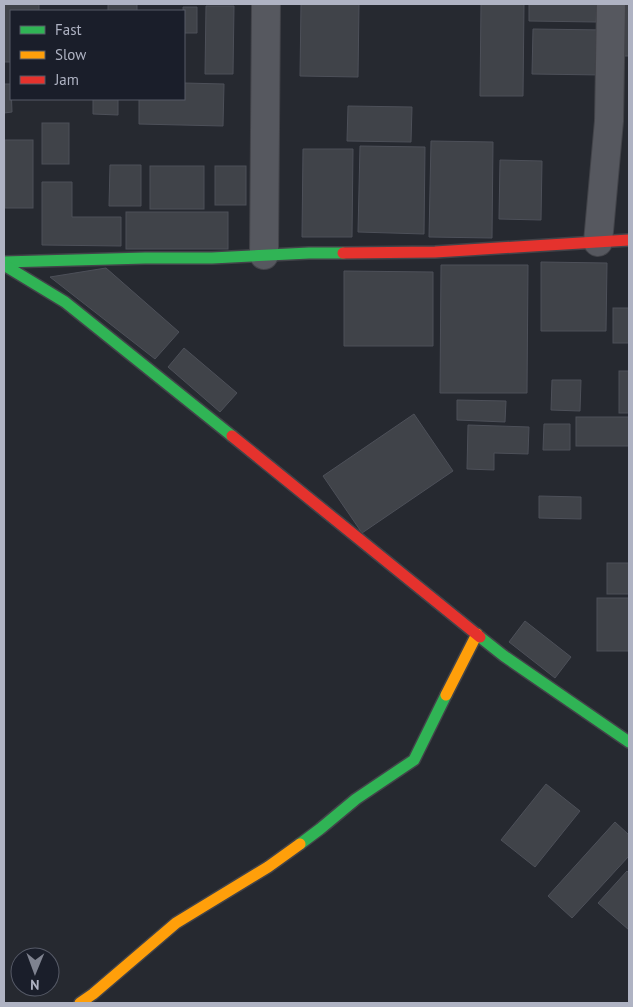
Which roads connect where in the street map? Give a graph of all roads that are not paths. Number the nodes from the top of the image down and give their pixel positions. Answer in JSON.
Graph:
{"nodes":[{"id":1,"x":266,"y":4,"type":"edge"},
{"id":2,"x":611,"y":4,"type":"edge"},
{"id":3,"x":629,"y":240,"type":"edge"},
{"id":4,"x":598,"y":242,"type":"junction"},
{"id":5,"x":264,"y":255,"type":"junction"},
{"id":6,"x":4,"y":264,"type":"edge"},
{"id":7,"x":477,"y":634,"type":"junction"},
{"id":8,"x":629,"y":742,"type":"edge"},
{"id":9,"x":80,"y":1003,"type":"edge"}],
"edges":[{"from":1,"to":5,"type":"street"},
{"from":2,"to":4,"type":"street"},
{"from":3,"to":4,"type":"street"},
{"from":4,"to":5,"type":"street"},
{"from":5,"to":6,"type":"street"},
{"from":6,"to":7,"type":"street"},
{"from":7,"to":8,"type":"street"},
{"from":7,"to":9,"type":"street"}]}
